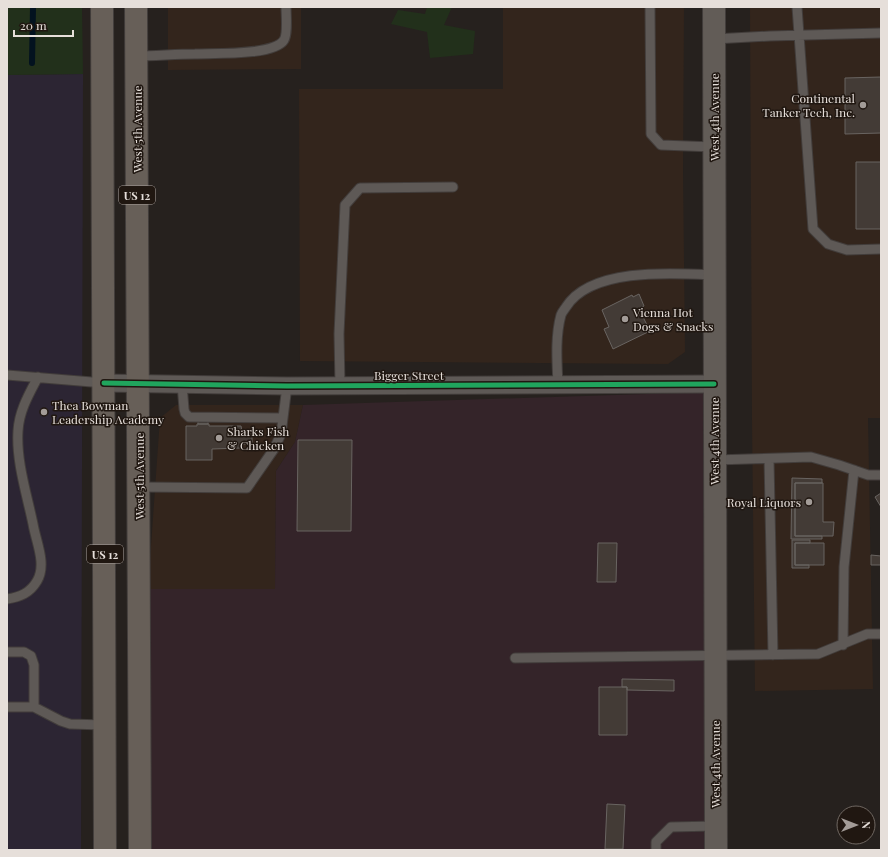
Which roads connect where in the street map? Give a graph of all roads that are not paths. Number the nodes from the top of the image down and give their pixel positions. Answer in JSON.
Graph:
{"nodes":[{"id":1,"x":102,"y":7,"type":"edge"},
{"id":2,"x":136,"y":7,"type":"edge"},
{"id":3,"x":286,"y":7,"type":"edge"},
{"id":4,"x":650,"y":7,"type":"edge"},
{"id":5,"x":714,"y":7,"type":"edge"},
{"id":6,"x":798,"y":7,"type":"edge"},
{"id":7,"x":881,"y":33,"type":"edge"},
{"id":8,"x":799,"y":35,"type":"junction"},
{"id":9,"x":714,"y":39,"type":"junction"},
{"id":10,"x":136,"y":56,"type":"junction"},
{"id":11,"x":714,"y":147,"type":"junction"},
{"id":12,"x":453,"y":187,"type":"dead end"},
{"id":13,"x":881,"y":249,"type":"edge"},
{"id":14,"x":714,"y":275,"type":"junction"},
{"id":15,"x":7,"y":375,"type":"edge"},
{"id":16,"x":38,"y":377,"type":"junction"},
{"id":17,"x":104,"y":383,"type":"junction"},
{"id":18,"x":138,"y":383,"type":"junction"},
{"id":19,"x":182,"y":384,"type":"junction"},
{"id":20,"x":714,"y":384,"type":"junction"},
{"id":21,"x":340,"y":385,"type":"junction"},
{"id":22,"x":558,"y":385,"type":"junction"},
{"id":23,"x":287,"y":386,"type":"junction"},
{"id":24,"x":283,"y":418,"type":"junction"},
{"id":25,"x":769,"y":459,"type":"junction"},
{"id":26,"x":715,"y":460,"type":"junction"},
{"id":27,"x":854,"y":470,"type":"junction"},
{"id":28,"x":881,"y":475,"type":"edge"},
{"id":29,"x":139,"y":487,"type":"junction"},
{"id":30,"x":7,"y":599,"type":"edge"},
{"id":31,"x":881,"y":634,"type":"edge"},
{"id":32,"x":843,"y":645,"type":"junction"},
{"id":33,"x":7,"y":652,"type":"edge"},
{"id":34,"x":772,"y":655,"type":"junction"},
{"id":35,"x":715,"y":656,"type":"junction"},
{"id":36,"x":515,"y":658,"type":"dead end"},
{"id":37,"x":7,"y":707,"type":"edge"},
{"id":38,"x":34,"y":707,"type":"junction"},
{"id":39,"x":140,"y":723,"type":"junction"},
{"id":40,"x":105,"y":725,"type":"junction"},
{"id":41,"x":715,"y":826,"type":"junction"},
{"id":42,"x":105,"y":850,"type":"edge"},
{"id":43,"x":140,"y":850,"type":"edge"},
{"id":44,"x":656,"y":850,"type":"edge"},
{"id":45,"x":716,"y":850,"type":"edge"}],
"edges":[{"from":1,"to":17,"type":"main road","number":"US 12"},
{"from":2,"to":10,"type":"main road","name":"West 5th Avenue","number":"US 12"},
{"from":3,"to":10,"type":"lane"},
{"from":4,"to":11,"type":"lane"},
{"from":5,"to":9,"type":"main road","name":"West 4th Avenue"},
{"from":6,"to":8,"type":"lane"},
{"from":7,"to":8,"type":"lane"},
{"from":8,"to":9,"type":"lane"},
{"from":8,"to":13,"type":"lane"},
{"from":9,"to":11,"type":"main road","name":"West 4th Avenue"},
{"from":10,"to":18,"type":"main road","name":"West 5th Avenue","number":"US 12"},
{"from":11,"to":14,"type":"main road","name":"West 4th Avenue"},
{"from":12,"to":21,"type":"lane"},
{"from":14,"to":20,"type":"main road","name":"West 4th Avenue"},
{"from":14,"to":22,"type":"lane"},
{"from":15,"to":16,"type":"lane"},
{"from":16,"to":17,"type":"lane"},
{"from":16,"to":30,"type":"lane"},
{"from":17,"to":18,"type":"street","name":"Bigger Street"},
{"from":17,"to":40,"type":"main road","number":"US 12"},
{"from":18,"to":19,"type":"street","name":"Bigger Street"},
{"from":18,"to":29,"type":"main road","name":"West 5th Avenue","number":"US 12"},
{"from":19,"to":23,"type":"street","name":"Bigger Street"},
{"from":19,"to":24,"type":"lane"},
{"from":20,"to":22,"type":"street","name":"Bigger Street"},
{"from":20,"to":26,"type":"main road","name":"West 4th Avenue"},
{"from":21,"to":22,"type":"street","name":"Bigger Street"},
{"from":21,"to":23,"type":"street","name":"Bigger Street"},
{"from":23,"to":24,"type":"lane"},
{"from":24,"to":29,"type":"lane"},
{"from":25,"to":26,"type":"lane"},
{"from":25,"to":27,"type":"lane"},
{"from":25,"to":34,"type":"lane"},
{"from":26,"to":35,"type":"main road","name":"West 4th Avenue"},
{"from":27,"to":28,"type":"lane"},
{"from":27,"to":32,"type":"lane"},
{"from":29,"to":39,"type":"main road","name":"West 5th Avenue","number":"US 12"},
{"from":31,"to":32,"type":"lane"},
{"from":32,"to":34,"type":"lane"},
{"from":33,"to":38,"type":"lane"},
{"from":34,"to":35,"type":"lane"},
{"from":35,"to":36,"type":"lane"},
{"from":35,"to":41,"type":"main road","name":"West 4th Avenue"},
{"from":37,"to":38,"type":"lane"},
{"from":38,"to":40,"type":"lane"},
{"from":39,"to":40,"type":"main road"},
{"from":39,"to":43,"type":"main road","name":"West 5th Avenue","number":"US 12"},
{"from":40,"to":42,"type":"main road","number":"US 12"},
{"from":41,"to":44,"type":"lane"},
{"from":41,"to":45,"type":"main road","name":"West 4th Avenue"}]}
